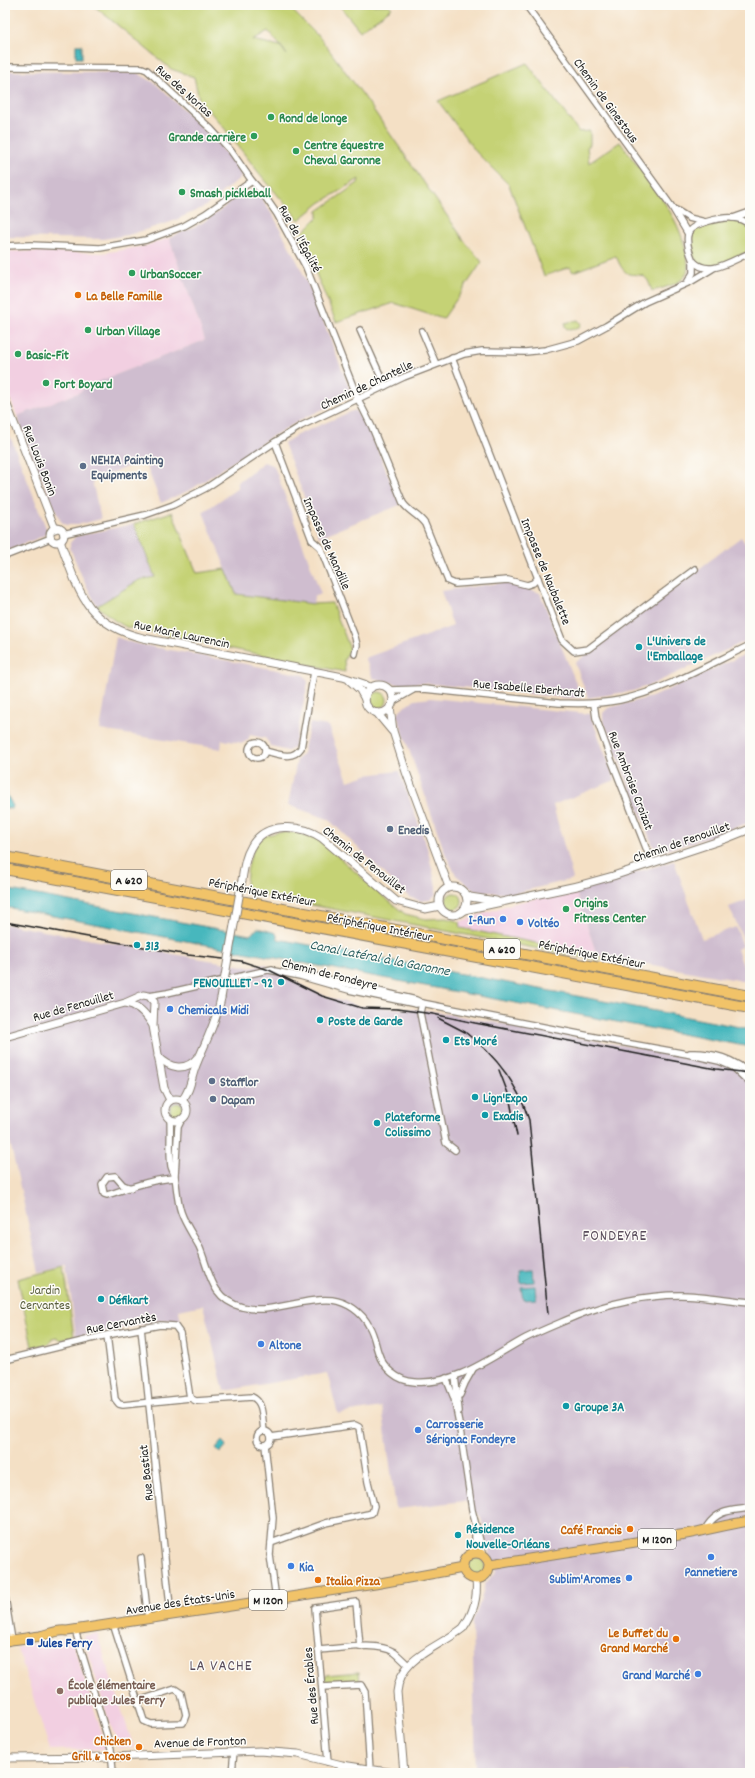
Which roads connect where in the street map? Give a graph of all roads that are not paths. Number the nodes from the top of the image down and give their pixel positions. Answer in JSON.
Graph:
{"nodes":[{"id":1,"x":526,"y":5,"type":"edge"},
{"id":2,"x":5,"y":67,"type":"edge"},
{"id":3,"x":252,"y":182,"type":"junction"},
{"id":4,"x":672,"y":207,"type":"junction"},
{"id":5,"x":750,"y":212,"type":"edge"},
{"id":6,"x":733,"y":218,"type":"junction"},
{"id":7,"x":707,"y":222,"type":"junction"},
{"id":8,"x":749,"y":224,"type":"edge"},
{"id":9,"x":688,"y":234,"type":"junction"},
{"id":10,"x":5,"y":246,"type":"edge"},
{"id":11,"x":750,"y":253,"type":"edge"},
{"id":12,"x":693,"y":261,"type":"junction"},
{"id":13,"x":712,"y":269,"type":"junction"},
{"id":14,"x":686,"y":283,"type":"junction"},
{"id":15,"x":360,"y":330,"type":"dead end"},
{"id":16,"x":422,"y":331,"type":"dead end"},
{"id":17,"x":452,"y":358,"type":"junction"},
{"id":18,"x":436,"y":364,"type":"junction"},
{"id":19,"x":385,"y":386,"type":"junction"},
{"id":20,"x":358,"y":399,"type":"junction"},
{"id":21,"x":5,"y":400,"type":"edge"},
{"id":22,"x":275,"y":442,"type":"junction"},
{"id":23,"x":55,"y":529,"type":"junction"},
{"id":24,"x":62,"y":537,"type":"junction"},
{"id":25,"x":51,"y":538,"type":"junction"},
{"id":26,"x":5,"y":556,"type":"edge"},
{"id":27,"x":695,"y":569,"type":"dead end"},
{"id":28,"x":538,"y":578,"type":"junction"},
{"id":29,"x":750,"y":645,"type":"edge"},
{"id":30,"x":356,"y":654,"type":"dead end"},
{"id":31,"x":314,"y":672,"type":"junction"},
{"id":32,"x":348,"y":679,"type":"junction"},
{"id":33,"x":371,"y":688,"type":"junction"},
{"id":34,"x":415,"y":689,"type":"junction"},
{"id":35,"x":389,"y":690,"type":"junction"},
{"id":36,"x":365,"y":698,"type":"junction"},
{"id":37,"x":391,"y":704,"type":"junction"},
{"id":38,"x":594,"y":704,"type":"junction"},
{"id":39,"x":377,"y":713,"type":"junction"},
{"id":40,"x":392,"y":731,"type":"junction"},
{"id":41,"x":265,"y":751,"type":"dead end"},
{"id":42,"x":750,"y":829,"type":"edge"},
{"id":43,"x":5,"y":857,"type":"edge"},
{"id":44,"x":652,"y":864,"type":"junction"},
{"id":45,"x":5,"y":869,"type":"edge"},
{"id":46,"x":449,"y":888,"type":"junction"},
{"id":47,"x":466,"y":894,"type":"junction"},
{"id":48,"x":502,"y":902,"type":"junction"},
{"id":49,"x":440,"y":906,"type":"junction"},
{"id":50,"x":464,"y":910,"type":"junction"},
{"id":51,"x":269,"y":970,"type":"joint"},
{"id":52,"x":167,"y":993,"type":"junction"},
{"id":53,"x":149,"y":996,"type":"junction"},
{"id":54,"x":750,"y":996,"type":"edge"},
{"id":55,"x":139,"y":998,"type":"junction"},
{"id":56,"x":125,"y":1003,"type":"junction"},
{"id":57,"x":422,"y":1003,"type":"junction"},
{"id":58,"x":154,"y":1006,"type":"junction"},
{"id":59,"x":750,"y":1008,"type":"edge"},
{"id":60,"x":141,"y":1011,"type":"junction"},
{"id":61,"x":153,"y":1026,"type":"junction"},
{"id":62,"x":5,"y":1037,"type":"edge"},
{"id":63,"x":204,"y":1049,"type":"junction"},
{"id":64,"x":687,"y":1054,"type":"junction"},
{"id":65,"x":158,"y":1056,"type":"junction"},
{"id":66,"x":750,"y":1075,"type":"edge"},
{"id":67,"x":750,"y":1083,"type":"edge"},
{"id":68,"x":170,"y":1100,"type":"junction"},
{"id":69,"x":182,"y":1100,"type":"junction"},
{"id":70,"x":170,"y":1119,"type":"junction"},
{"id":71,"x":182,"y":1119,"type":"junction"},
{"id":72,"x":455,"y":1150,"type":"dead end"},
{"id":73,"x":175,"y":1177,"type":"junction"},
{"id":74,"x":131,"y":1188,"type":"junction"},
{"id":75,"x":750,"y":1302,"type":"edge"},
{"id":76,"x":141,"y":1328,"type":"junction"},
{"id":77,"x":108,"y":1335,"type":"junction"},
{"id":78,"x":5,"y":1360,"type":"edge"},
{"id":79,"x":473,"y":1369,"type":"junction"},
{"id":80,"x":455,"y":1376,"type":"junction"},
{"id":81,"x":446,"y":1378,"type":"junction"},
{"id":82,"x":190,"y":1398,"type":"junction"},
{"id":83,"x":459,"y":1401,"type":"junction"},
{"id":84,"x":149,"y":1402,"type":"junction"},
{"id":85,"x":459,"y":1423,"type":"junction"},
{"id":86,"x":264,"y":1431,"type":"junction"},
{"id":87,"x":271,"y":1437,"type":"junction"},
{"id":88,"x":265,"y":1444,"type":"junction"},
{"id":89,"x":750,"y":1508,"type":"edge"},
{"id":90,"x":474,"y":1519,"type":"junction"},
{"id":91,"x":750,"y":1520,"type":"edge"},
{"id":92,"x":750,"y":1526,"type":"edge"},
{"id":93,"x":709,"y":1530,"type":"junction"},
{"id":94,"x":271,"y":1543,"type":"junction"},
{"id":95,"x":472,"y":1554,"type":"junction"},
{"id":96,"x":484,"y":1556,"type":"junction"},
{"id":97,"x":141,"y":1558,"type":"dead end"},
{"id":98,"x":490,"y":1565,"type":"junction"},
{"id":99,"x":463,"y":1568,"type":"junction"},
{"id":100,"x":476,"y":1580,"type":"junction"},
{"id":101,"x":5,"y":1597,"type":"edge"},
{"id":102,"x":276,"y":1598,"type":"junction"},
{"id":103,"x":171,"y":1616,"type":"junction"},
{"id":104,"x":148,"y":1619,"type":"junction"},
{"id":105,"x":114,"y":1624,"type":"junction"},
{"id":106,"x":71,"y":1630,"type":"junction"},
{"id":107,"x":8,"y":1641,"type":"edge"},
{"id":108,"x":360,"y":1647,"type":"junction"},
{"id":109,"x":318,"y":1650,"type":"junction"},
{"id":110,"x":408,"y":1665,"type":"junction"},
{"id":111,"x":322,"y":1687,"type":"junction"},
{"id":112,"x":138,"y":1701,"type":"junction"},
{"id":113,"x":234,"y":1751,"type":"junction"},
{"id":114,"x":113,"y":1757,"type":"junction"},
{"id":115,"x":5,"y":1758,"type":"edge"},
{"id":116,"x":328,"y":1762,"type":"junction"},
{"id":117,"x":342,"y":1765,"type":"junction"},
{"id":118,"x":370,"y":1770,"type":"junction"},
{"id":119,"x":113,"y":1773,"type":"edge"},
{"id":120,"x":232,"y":1773,"type":"edge"},
{"id":121,"x":339,"y":1773,"type":"edge"},
{"id":122,"x":394,"y":1773,"type":"edge"},
{"id":123,"x":404,"y":1773,"type":"edge"}],
"edges":[{"from":1,"to":4,"type":"street","name":"Chemin de Ginestous"},
{"from":2,"to":3,"type":"street","name":"Rue des Norias"},
{"from":3,"to":10,"type":"street"},
{"from":3,"to":20,"type":"street","name":"Rue de l'Égalité"},
{"from":4,"to":7,"type":"street","name":"Chemin de Ginestous"},
{"from":4,"to":9,"type":"street","name":"Chemin de Ginestous"},
{"from":5,"to":6,"type":"street"},
{"from":5,"to":8,"type":"street"},
{"from":6,"to":7,"type":"street","name":"Chemin de Ginestous"},
{"from":6,"to":8,"type":"street","name":"Chemin de Ginestous"},
{"from":7,"to":9,"type":"street","name":"Chemin de Ginestous"},
{"from":9,"to":12,"type":"street","name":"Chemin de Ginestous"},
{"from":11,"to":13,"type":"street"},
{"from":12,"to":13,"type":"street"},
{"from":12,"to":14,"type":"street"},
{"from":13,"to":14,"type":"street","name":"Chemin de Chantelle"},
{"from":14,"to":17,"type":"street","name":"Chemin de Chantelle"},
{"from":15,"to":19,"type":"street"},
{"from":16,"to":18,"type":"street"},
{"from":17,"to":18,"type":"street","name":"Chemin de Chantelle"},
{"from":17,"to":28,"type":"street","name":"Impasse de Naubalette"},
{"from":18,"to":19,"type":"street","name":"Chemin de Chantelle"},
{"from":19,"to":20,"type":"street","name":"Chemin de Chantelle"},
{"from":20,"to":22,"type":"street","name":"Chemin de Chantelle"},
{"from":20,"to":28,"type":"street","name":"Rue de l'Égalité"},
{"from":21,"to":23,"type":"street","name":"Rue Louis Bonin"},
{"from":22,"to":24,"type":"street","name":"Chemin de Chantelle"},
{"from":22,"to":30,"type":"street","name":"Impasse de Mandille"},
{"from":23,"to":24,"type":"street"},
{"from":23,"to":25,"type":"street"},
{"from":24,"to":25,"type":"street"},
{"from":24,"to":31,"type":"street","name":"Rue Marie Laurencin"},
{"from":25,"to":26,"type":"street"},
{"from":27,"to":28,"type":"street","name":"Impasse de Naubalette"},
{"from":29,"to":38,"type":"street","name":"Rue Isabelle Eberhardt"},
{"from":31,"to":32,"type":"street","name":"Rue Marie Laurencin"},
{"from":31,"to":41,"type":"street"},
{"from":32,"to":33,"type":"street","name":"Rue Marie Laurencin"},
{"from":32,"to":36,"type":"street"},
{"from":33,"to":35,"type":"street"},
{"from":33,"to":36,"type":"street"},
{"from":34,"to":35,"type":"street","name":"Rue Isabelle Eberhardt"},
{"from":34,"to":37,"type":"street"},
{"from":34,"to":38,"type":"street","name":"Rue Isabelle Eberhardt"},
{"from":35,"to":37,"type":"street"},
{"from":36,"to":39,"type":"street"},
{"from":37,"to":39,"type":"street"},
{"from":37,"to":40,"type":"street"},
{"from":38,"to":44,"type":"street","name":"Rue Ambroise Croizat"},
{"from":39,"to":40,"type":"street"},
{"from":40,"to":46,"type":"street"},
{"from":42,"to":44,"type":"street","name":"Chemin de Fenouillet"},
{"from":43,"to":54,"type":"highway","name":"Périphérique Extérieur","number":"A 620"},
{"from":44,"to":48,"type":"street","name":"Chemin de Fenouillet"},
{"from":45,"to":59,"type":"highway","name":"Périphérique Intérieur","number":"A 620"},
{"from":46,"to":47,"type":"street"},
{"from":46,"to":49,"type":"street"},
{"from":47,"to":48,"type":"street","name":"Chemin de Fenouillet"},
{"from":47,"to":50,"type":"street"},
{"from":48,"to":50,"type":"street","name":"Chemin de Fenouillet"},
{"from":49,"to":50,"type":"street"},
{"from":49,"to":63,"type":"street","name":"Chemin de Fenouillet","bridge":true},
{"from":51,"to":52,"type":"street","name":"Rue de Fenouillet"},
{"from":51,"to":57,"type":"street","name":"Chemin de Fondeyre"},
{"from":52,"to":53,"type":"street","name":"Rue de Fenouillet"},
{"from":52,"to":58,"type":"street","name":"Rue de Fenouillet"},
{"from":53,"to":55,"type":"street","name":"Rue de Fenouillet"},
{"from":53,"to":58,"type":"street"},
{"from":55,"to":56,"type":"street","name":"Rue de Fenouillet"},
{"from":55,"to":60,"type":"street"},
{"from":56,"to":60,"type":"street","name":"Rue de Fenouillet"},
{"from":56,"to":62,"type":"street","name":"Rue de Fenouillet"},
{"from":57,"to":64,"type":"street","name":"Chemin de Fondeyre"},
{"from":57,"to":72,"type":"street"},
{"from":58,"to":60,"type":"street","name":"Rue de Fenouillet"},
{"from":58,"to":61,"type":"street"},
{"from":60,"to":61,"type":"street"},
{"from":61,"to":65,"type":"street"},
{"from":63,"to":65,"type":"street","name":"Chemin de Fenouillet"},
{"from":63,"to":69,"type":"street","name":"Chemin de Fenouillet"},
{"from":64,"to":66,"type":"street","name":"Chemin de Fondeyre"},
{"from":64,"to":67,"type":"street","name":"Chemin de Fondeyre"},
{"from":65,"to":68,"type":"street"},
{"from":68,"to":69,"type":"street"},
{"from":68,"to":70,"type":"street"},
{"from":69,"to":71,"type":"street"},
{"from":70,"to":71,"type":"street"},
{"from":70,"to":73,"type":"street"},
{"from":71,"to":73,"type":"street"},
{"from":73,"to":74,"type":"street"},
{"from":73,"to":81,"type":"street"},
{"from":74,"to":74,"type":"street"},
{"from":75,"to":79,"type":"street"},
{"from":76,"to":77,"type":"street","name":"Rue Cervantès"},
{"from":76,"to":82,"type":"street","name":"Rue Cervantès"},
{"from":76,"to":84,"type":"street","name":"Rue Bastiat"},
{"from":77,"to":78,"type":"street","name":"Rue Cervantès"},
{"from":77,"to":84,"type":"street"},
{"from":79,"to":80,"type":"street"},
{"from":79,"to":83,"type":"street"},
{"from":80,"to":81,"type":"street"},
{"from":80,"to":83,"type":"street"},
{"from":81,"to":85,"type":"street"},
{"from":82,"to":84,"type":"street"},
{"from":82,"to":86,"type":"street"},
{"from":83,"to":85,"type":"street"},
{"from":84,"to":103,"type":"street","name":"Rue Bastiat"},
{"from":85,"to":90,"type":"street"},
{"from":86,"to":87,"type":"street"},
{"from":86,"to":88,"type":"street"},
{"from":87,"to":88,"type":"street"},
{"from":87,"to":94,"type":"street"},
{"from":88,"to":94,"type":"street"},
{"from":89,"to":93,"type":"street"},
{"from":90,"to":95,"type":"street"},
{"from":90,"to":96,"type":"street"},
{"from":91,"to":93,"type":"main road","number":"M 120n"},
{"from":92,"to":93,"type":"main road","number":"M 120n"},
{"from":93,"to":98,"type":"main road","number":"M 120n"},
{"from":94,"to":102,"type":"street"},
{"from":95,"to":96,"type":"main road"},
{"from":95,"to":99,"type":"main road"},
{"from":96,"to":98,"type":"main road"},
{"from":97,"to":104,"type":"street"},
{"from":98,"to":100,"type":"main road"},
{"from":99,"to":100,"type":"main road"},
{"from":99,"to":102,"type":"main road","name":"Avenue des États-Unis","number":"M 120n"},
{"from":100,"to":110,"type":"street"},
{"from":101,"to":107,"type":"street"},
{"from":102,"to":103,"type":"main road","name":"Avenue des États-Unis","number":"M 120n"},
{"from":103,"to":104,"type":"main road","name":"Avenue des États-Unis","number":"M 120n"},
{"from":104,"to":105,"type":"main road","name":"Avenue des États-Unis","number":"M 120n"},
{"from":105,"to":106,"type":"main road","name":"Avenue des États-Unis","number":"M 120n"},
{"from":105,"to":112,"type":"street"},
{"from":106,"to":107,"type":"main road","name":"Avenue des États-Unis","number":"M 120n"},
{"from":106,"to":114,"type":"street"},
{"from":108,"to":109,"type":"street"},
{"from":108,"to":109,"type":"street","name":"Rue des Érables"},
{"from":108,"to":110,"type":"street"},
{"from":109,"to":111,"type":"street","name":"Rue des Érables"},
{"from":110,"to":123,"type":"street"},
{"from":111,"to":116,"type":"street","name":"Rue des Érables"},
{"from":111,"to":118,"type":"street"},
{"from":112,"to":112,"type":"street"},
{"from":113,"to":114,"type":"street","name":"Avenue de Fronton"},
{"from":113,"to":116,"type":"street","name":"Avenue de Fronton"},
{"from":113,"to":120,"type":"street"},
{"from":114,"to":115,"type":"street","name":"Avenue de Fronton"},
{"from":114,"to":119,"type":"street"},
{"from":116,"to":117,"type":"street","name":"Avenue de Fronton"},
{"from":117,"to":118,"type":"street","name":"Avenue de Fronton"},
{"from":117,"to":121,"type":"street"},
{"from":118,"to":122,"type":"street","name":"Avenue de Fronton"}]}
